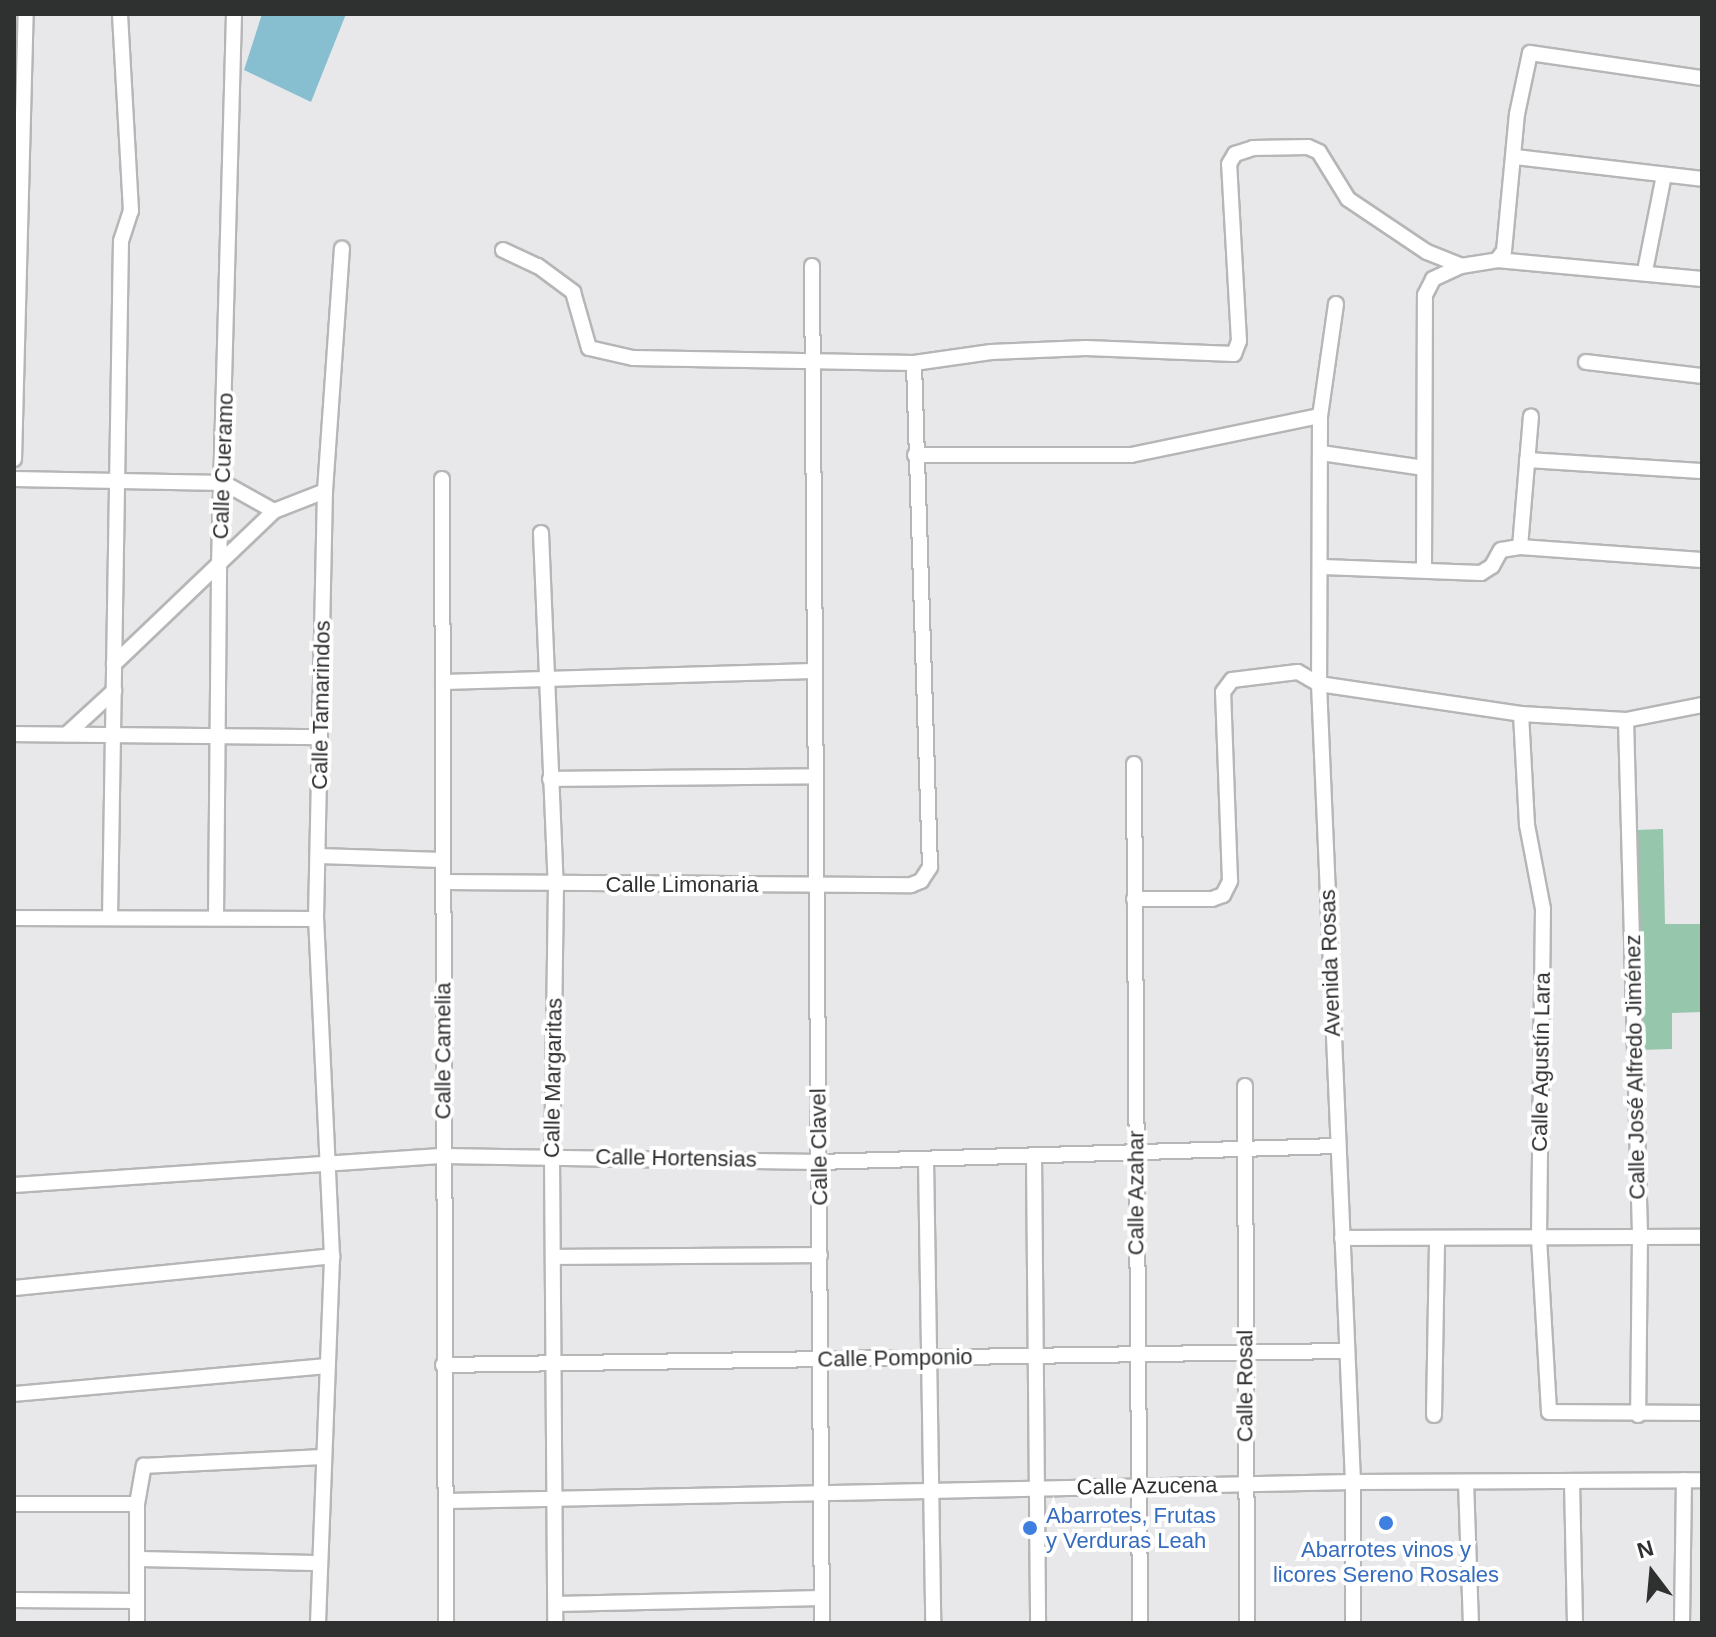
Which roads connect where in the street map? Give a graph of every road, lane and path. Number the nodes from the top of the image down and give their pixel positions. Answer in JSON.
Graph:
{"nodes":[{"id":1,"x":26,"y":14,"type":"edge"},
{"id":2,"x":120,"y":14,"type":"edge"},
{"id":3,"x":234,"y":14,"type":"edge"},
{"id":4,"x":1702,"y":78,"type":"edge"},
{"id":5,"x":1516,"y":157,"type":"junction"},
{"id":6,"x":1664,"y":175,"type":"junction"},
{"id":7,"x":1702,"y":179,"type":"edge"},
{"id":8,"x":342,"y":249,"type":"dead end"},
{"id":9,"x":503,"y":250,"type":"dead end"},
{"id":10,"x":1497,"y":260,"type":"junction"},
{"id":11,"x":812,"y":266,"type":"dead end"},
{"id":12,"x":1461,"y":266,"type":"junction"},
{"id":13,"x":1645,"y":271,"type":"junction"},
{"id":14,"x":1702,"y":279,"type":"edge"},
{"id":15,"x":1336,"y":304,"type":"dead end"},
{"id":16,"x":811,"y":360,"type":"junction"},
{"id":17,"x":1586,"y":362,"type":"dead end"},
{"id":18,"x":914,"y":363,"type":"junction"},
{"id":19,"x":1702,"y":376,"type":"edge"},
{"id":20,"x":1320,"y":416,"type":"junction"},
{"id":21,"x":1531,"y":416,"type":"dead end"},
{"id":22,"x":1321,"y":453,"type":"junction"},
{"id":23,"x":915,"y":455,"type":"junction"},
{"id":24,"x":14,"y":459,"type":"edge"},
{"id":25,"x":1527,"y":460,"type":"junction"},
{"id":26,"x":1424,"y":468,"type":"junction"},
{"id":27,"x":1702,"y":471,"type":"edge"},
{"id":28,"x":14,"y":479,"type":"edge"},
{"id":29,"x":442,"y":479,"type":"dead end"},
{"id":30,"x":118,"y":481,"type":"junction"},
{"id":31,"x":224,"y":483,"type":"junction"},
{"id":32,"x":325,"y":491,"type":"junction"},
{"id":33,"x":274,"y":511,"type":"junction"},
{"id":34,"x":541,"y":533,"type":"dead end"},
{"id":35,"x":1520,"y":547,"type":"junction"},
{"id":36,"x":1702,"y":560,"type":"edge"},
{"id":37,"x":219,"y":565,"type":"junction"},
{"id":38,"x":1323,"y":567,"type":"junction"},
{"id":39,"x":1424,"y":568,"type":"junction"},
{"id":40,"x":114,"y":664,"type":"junction"},
{"id":41,"x":814,"y":671,"type":"junction"},
{"id":42,"x":550,"y":678,"type":"junction"},
{"id":43,"x":443,"y":682,"type":"junction"},
{"id":44,"x":1319,"y":684,"type":"junction"},
{"id":45,"x":114,"y":691,"type":"junction"},
{"id":46,"x":1702,"y":705,"type":"edge"},
{"id":47,"x":1521,"y":714,"type":"junction"},
{"id":48,"x":1626,"y":720,"type":"junction"},
{"id":49,"x":14,"y":734,"type":"edge"},
{"id":50,"x":67,"y":734,"type":"junction"},
{"id":51,"x":113,"y":735,"type":"junction"},
{"id":52,"x":219,"y":736,"type":"junction"},
{"id":53,"x":320,"y":737,"type":"junction"},
{"id":54,"x":1134,"y":764,"type":"dead end"},
{"id":55,"x":815,"y":776,"type":"junction"},
{"id":56,"x":550,"y":779,"type":"junction"},
{"id":57,"x":318,"y":856,"type":"junction"},
{"id":58,"x":443,"y":860,"type":"junction"},
{"id":59,"x":443,"y":882,"type":"junction"},
{"id":60,"x":556,"y":884,"type":"junction"},
{"id":61,"x":816,"y":885,"type":"junction"},
{"id":62,"x":1134,"y":899,"type":"junction"},
{"id":63,"x":14,"y":918,"type":"edge"},
{"id":64,"x":110,"y":918,"type":"junction"},
{"id":65,"x":216,"y":918,"type":"junction"},
{"id":66,"x":316,"y":919,"type":"junction"},
{"id":67,"x":1245,"y":1086,"type":"dead end"},
{"id":68,"x":1338,"y":1146,"type":"junction"},
{"id":69,"x":1244,"y":1149,"type":"junction"},
{"id":70,"x":1136,"y":1152,"type":"junction"},
{"id":71,"x":552,"y":1155,"type":"junction"},
{"id":72,"x":1034,"y":1155,"type":"junction"},
{"id":73,"x":444,"y":1156,"type":"junction"},
{"id":74,"x":926,"y":1159,"type":"junction"},
{"id":75,"x":330,"y":1160,"type":"junction"},
{"id":76,"x":819,"y":1162,"type":"junction"},
{"id":77,"x":14,"y":1185,"type":"edge"},
{"id":78,"x":1640,"y":1234,"type":"junction"},
{"id":79,"x":1702,"y":1237,"type":"edge"},
{"id":80,"x":1342,"y":1238,"type":"junction"},
{"id":81,"x":1437,"y":1238,"type":"junction"},
{"id":82,"x":1539,"y":1238,"type":"junction"},
{"id":83,"x":820,"y":1255,"type":"junction"},
{"id":84,"x":332,"y":1256,"type":"junction"},
{"id":85,"x":553,"y":1257,"type":"junction"},
{"id":86,"x":14,"y":1288,"type":"edge"},
{"id":87,"x":1347,"y":1351,"type":"junction"},
{"id":88,"x":1245,"y":1353,"type":"junction"},
{"id":89,"x":1138,"y":1354,"type":"junction"},
{"id":90,"x":1035,"y":1356,"type":"junction"},
{"id":91,"x":929,"y":1358,"type":"junction"},
{"id":92,"x":821,"y":1359,"type":"junction"},
{"id":93,"x":555,"y":1363,"type":"junction"},
{"id":94,"x":443,"y":1365,"type":"junction"},
{"id":95,"x":326,"y":1366,"type":"junction"},
{"id":96,"x":14,"y":1394,"type":"edge"},
{"id":97,"x":1702,"y":1413,"type":"edge"},
{"id":98,"x":1434,"y":1415,"type":"dead end"},
{"id":99,"x":1638,"y":1415,"type":"junction"},
{"id":100,"x":321,"y":1457,"type":"junction"},
{"id":101,"x":1684,"y":1480,"type":"junction"},
{"id":102,"x":1702,"y":1480,"type":"edge"},
{"id":103,"x":1572,"y":1481,"type":"junction"},
{"id":104,"x":1353,"y":1482,"type":"junction"},
{"id":105,"x":1466,"y":1482,"type":"junction"},
{"id":106,"x":1245,"y":1484,"type":"junction"},
{"id":107,"x":1139,"y":1486,"type":"junction"},
{"id":108,"x":1037,"y":1488,"type":"junction"},
{"id":109,"x":931,"y":1491,"type":"junction"},
{"id":110,"x":822,"y":1493,"type":"junction"},
{"id":111,"x":558,"y":1498,"type":"junction"},
{"id":112,"x":448,"y":1501,"type":"junction"},
{"id":113,"x":14,"y":1504,"type":"edge"},
{"id":114,"x":137,"y":1504,"type":"junction"},
{"id":115,"x":137,"y":1559,"type":"junction"},
{"id":116,"x":318,"y":1563,"type":"junction"},
{"id":117,"x":822,"y":1598,"type":"junction"},
{"id":118,"x":14,"y":1600,"type":"edge"},
{"id":119,"x":137,"y":1601,"type":"junction"},
{"id":120,"x":556,"y":1604,"type":"junction"},
{"id":121,"x":137,"y":1623,"type":"edge"},
{"id":122,"x":318,"y":1623,"type":"edge"},
{"id":123,"x":446,"y":1623,"type":"edge"},
{"id":124,"x":555,"y":1623,"type":"edge"},
{"id":125,"x":822,"y":1623,"type":"edge"},
{"id":126,"x":933,"y":1623,"type":"edge"},
{"id":127,"x":1038,"y":1623,"type":"edge"},
{"id":128,"x":1140,"y":1623,"type":"edge"},
{"id":129,"x":1247,"y":1623,"type":"edge"},
{"id":130,"x":1353,"y":1623,"type":"edge"},
{"id":131,"x":1471,"y":1623,"type":"edge"},
{"id":132,"x":1575,"y":1623,"type":"edge"},
{"id":133,"x":1682,"y":1623,"type":"edge"}],
"edges":[{"from":1,"to":24,"type":"street"},
{"from":2,"to":30,"type":"street"},
{"from":3,"to":31,"type":"street","name":"Calle Cueramo"},
{"from":4,"to":5,"type":"street"},
{"from":5,"to":6,"type":"street"},
{"from":5,"to":10,"type":"street"},
{"from":6,"to":7,"type":"street"},
{"from":6,"to":13,"type":"street"},
{"from":8,"to":32,"type":"street","name":"Calle Tamarindos"},
{"from":9,"to":16,"type":"street"},
{"from":10,"to":12,"type":"street"},
{"from":10,"to":13,"type":"street"},
{"from":11,"to":16,"type":"street","name":"Calle Clavel"},
{"from":12,"to":18,"type":"street"},
{"from":12,"to":26,"type":"street"},
{"from":13,"to":14,"type":"street"},
{"from":15,"to":20,"type":"street","name":"Avenida Rosas"},
{"from":16,"to":18,"type":"street"},
{"from":16,"to":41,"type":"street","name":"Calle Clavel"},
{"from":17,"to":19,"type":"street"},
{"from":18,"to":23,"type":"street"},
{"from":20,"to":22,"type":"street","name":"Avenida Rosas"},
{"from":20,"to":23,"type":"street"},
{"from":21,"to":25,"type":"street"},
{"from":22,"to":26,"type":"street"},
{"from":22,"to":38,"type":"street","name":"Avenida Rosas"},
{"from":23,"to":61,"type":"street","name":"Calle Limonaria"},
{"from":25,"to":27,"type":"street"},
{"from":25,"to":35,"type":"street"},
{"from":26,"to":39,"type":"street"},
{"from":28,"to":30,"type":"street"},
{"from":29,"to":43,"type":"street","name":"Calle Camelia"},
{"from":30,"to":31,"type":"street"},
{"from":30,"to":40,"type":"street"},
{"from":31,"to":33,"type":"street"},
{"from":31,"to":37,"type":"street","name":"Calle Cueramo"},
{"from":32,"to":33,"type":"street"},
{"from":32,"to":53,"type":"street","name":"Calle Tamarindos"},
{"from":33,"to":37,"type":"street"},
{"from":34,"to":42,"type":"street","name":"Calle Margaritas"},
{"from":35,"to":36,"type":"street"},
{"from":35,"to":39,"type":"street"},
{"from":37,"to":40,"type":"street"},
{"from":37,"to":52,"type":"street","name":"Calle Cueramo"},
{"from":38,"to":39,"type":"street"},
{"from":38,"to":44,"type":"street","name":"Avenida Rosas"},
{"from":40,"to":45,"type":"street"},
{"from":41,"to":42,"type":"street"},
{"from":41,"to":55,"type":"street","name":"Calle Clavel"},
{"from":42,"to":43,"type":"street"},
{"from":42,"to":56,"type":"street","name":"Calle Margaritas"},
{"from":43,"to":58,"type":"street","name":"Calle Camelia"},
{"from":44,"to":47,"type":"street"},
{"from":44,"to":62,"type":"street"},
{"from":44,"to":68,"type":"street","name":"Avenida Rosas"},
{"from":45,"to":50,"type":"street"},
{"from":45,"to":51,"type":"street"},
{"from":46,"to":48,"type":"street"},
{"from":47,"to":48,"type":"street"},
{"from":47,"to":82,"type":"street","name":"Calle Agustín Lara"},
{"from":48,"to":78,"type":"street","name":"Calle José Alfredo Jiménez"},
{"from":49,"to":50,"type":"street"},
{"from":50,"to":51,"type":"street"},
{"from":51,"to":52,"type":"street"},
{"from":51,"to":64,"type":"street"},
{"from":52,"to":53,"type":"street"},
{"from":52,"to":65,"type":"street","name":"Calle Cueramo"},
{"from":53,"to":57,"type":"street","name":"Calle Tamarindos"},
{"from":54,"to":62,"type":"street","name":"Calle Azahar"},
{"from":55,"to":56,"type":"street"},
{"from":55,"to":61,"type":"street","name":"Calle Clavel"},
{"from":56,"to":60,"type":"street","name":"Calle Margaritas"},
{"from":57,"to":58,"type":"street"},
{"from":57,"to":66,"type":"street","name":"Calle Tamarindos"},
{"from":58,"to":59,"type":"street","name":"Calle Camelia"},
{"from":59,"to":60,"type":"street","name":"Calle Limonaria"},
{"from":59,"to":73,"type":"street","name":"Calle Camelia"},
{"from":60,"to":61,"type":"street","name":"Calle Limonaria"},
{"from":60,"to":71,"type":"street","name":"Calle Margaritas"},
{"from":61,"to":76,"type":"street","name":"Calle Clavel"},
{"from":62,"to":70,"type":"street","name":"Calle Azahar"},
{"from":63,"to":64,"type":"street"},
{"from":64,"to":65,"type":"street"},
{"from":65,"to":66,"type":"street"},
{"from":66,"to":75,"type":"street","name":"Calle Tamarindos"},
{"from":67,"to":69,"type":"street","name":"Calle Rosal"},
{"from":68,"to":69,"type":"street","name":"Calle Hortensias"},
{"from":68,"to":80,"type":"street","name":"Avenida Rosas"},
{"from":69,"to":70,"type":"street","name":"Calle Hortensias"},
{"from":69,"to":88,"type":"street","name":"Calle Rosal"},
{"from":70,"to":72,"type":"street","name":"Calle Hortensias"},
{"from":70,"to":89,"type":"street","name":"Calle Azahar"},
{"from":71,"to":73,"type":"street","name":"Calle Hortensias"},
{"from":71,"to":76,"type":"street","name":"Calle Hortensias"},
{"from":71,"to":85,"type":"street","name":"Calle Margaritas"},
{"from":72,"to":74,"type":"street","name":"Calle Hortensias"},
{"from":72,"to":90,"type":"street"},
{"from":73,"to":75,"type":"street","name":"Calle Hortensias"},
{"from":73,"to":94,"type":"street","name":"Calle Camelia"},
{"from":74,"to":76,"type":"street","name":"Calle Hortensias"},
{"from":74,"to":91,"type":"street"},
{"from":75,"to":77,"type":"street","name":"Calle Hortensias"},
{"from":75,"to":84,"type":"street","name":"Calle Tamarindos"},
{"from":76,"to":83,"type":"street","name":"Calle Clavel"},
{"from":78,"to":79,"type":"street"},
{"from":78,"to":82,"type":"street"},
{"from":78,"to":99,"type":"street","name":"Calle José Alfredo Jiménez"},
{"from":80,"to":81,"type":"street"},
{"from":80,"to":87,"type":"street","name":"Avenida Rosas"},
{"from":81,"to":82,"type":"street"},
{"from":81,"to":98,"type":"street"},
{"from":82,"to":99,"type":"street","name":"Calle Agustín Lara"},
{"from":83,"to":85,"type":"street"},
{"from":83,"to":92,"type":"street","name":"Calle Clavel"},
{"from":84,"to":86,"type":"street"},
{"from":84,"to":95,"type":"street","name":"Calle Tamarindos"},
{"from":85,"to":93,"type":"street","name":"Calle Margaritas"},
{"from":87,"to":88,"type":"street","name":"Calle Pomponio"},
{"from":87,"to":104,"type":"street","name":"Avenida Rosas"},
{"from":88,"to":89,"type":"street","name":"Calle Pomponio"},
{"from":88,"to":106,"type":"street","name":"Calle Rosal"},
{"from":89,"to":90,"type":"street","name":"Calle Pomponio"},
{"from":89,"to":107,"type":"street","name":"Calle Azahar"},
{"from":90,"to":91,"type":"street","name":"Calle Pomponio"},
{"from":90,"to":108,"type":"street"},
{"from":91,"to":92,"type":"street","name":"Calle Pomponio"},
{"from":91,"to":109,"type":"street"},
{"from":92,"to":93,"type":"street","name":"Calle Pomponio"},
{"from":92,"to":110,"type":"street","name":"Calle Clavel"},
{"from":93,"to":94,"type":"street","name":"Calle Pomponio"},
{"from":93,"to":111,"type":"street","name":"Calle Margaritas"},
{"from":94,"to":112,"type":"street","name":"Calle Camelia"},
{"from":95,"to":96,"type":"street"},
{"from":95,"to":100,"type":"street","name":"Calle Tamarindos"},
{"from":97,"to":99,"type":"street"},
{"from":100,"to":114,"type":"street"},
{"from":100,"to":116,"type":"street","name":"Calle Tamarindos"},
{"from":101,"to":102,"type":"street","name":"Calle Azucena"},
{"from":101,"to":103,"type":"street","name":"Calle Azucena"},
{"from":101,"to":133,"type":"street"},
{"from":103,"to":105,"type":"street","name":"Calle Azucena"},
{"from":103,"to":132,"type":"street"},
{"from":104,"to":105,"type":"street","name":"Calle Azucena"},
{"from":104,"to":106,"type":"street","name":"Calle Azucena"},
{"from":104,"to":130,"type":"street","name":"Avenida Rosas"},
{"from":105,"to":131,"type":"street"},
{"from":106,"to":107,"type":"street","name":"Calle Azucena"},
{"from":106,"to":129,"type":"street","name":"Calle Rosal"},
{"from":107,"to":108,"type":"street","name":"Calle Azucena"},
{"from":107,"to":128,"type":"street","name":"Calle Azahar"},
{"from":108,"to":109,"type":"street","name":"Calle Azucena"},
{"from":108,"to":127,"type":"street"},
{"from":109,"to":110,"type":"street","name":"Calle Azucena"},
{"from":109,"to":126,"type":"street"},
{"from":110,"to":111,"type":"street","name":"Calle Azucena"},
{"from":110,"to":117,"type":"street","name":"Calle Clavel"},
{"from":111,"to":112,"type":"street","name":"Calle Azucena"},
{"from":111,"to":120,"type":"street","name":"Calle Margaritas"},
{"from":112,"to":123,"type":"street","name":"Calle Camelia"},
{"from":113,"to":114,"type":"street"},
{"from":114,"to":115,"type":"street"},
{"from":115,"to":116,"type":"street"},
{"from":115,"to":119,"type":"street"},
{"from":116,"to":122,"type":"street","name":"Calle Tamarindos"},
{"from":117,"to":120,"type":"street"},
{"from":117,"to":125,"type":"street","name":"Calle Clavel"},
{"from":118,"to":119,"type":"street"},
{"from":119,"to":121,"type":"street"},
{"from":120,"to":124,"type":"street","name":"Calle Margaritas"}]}
